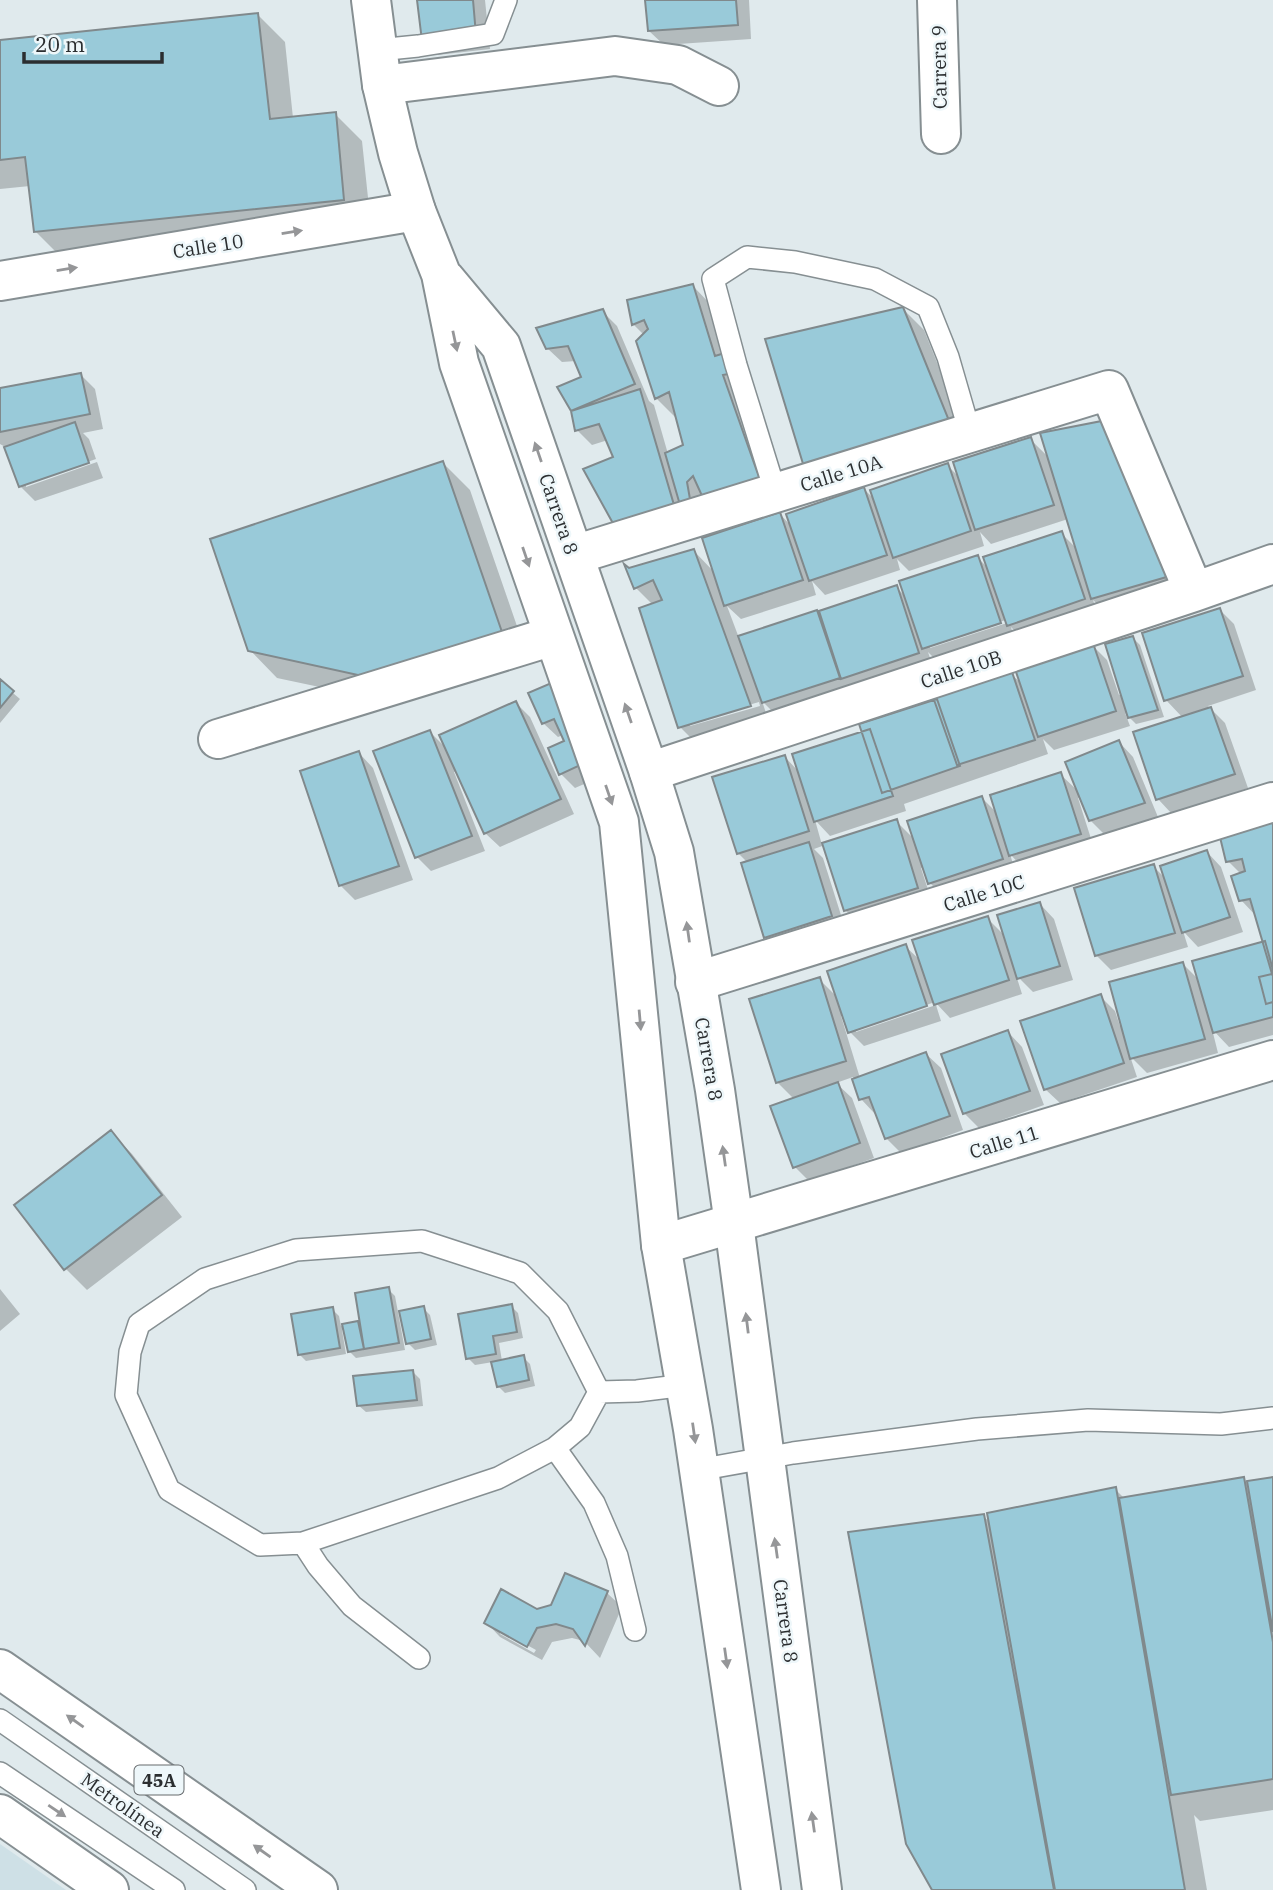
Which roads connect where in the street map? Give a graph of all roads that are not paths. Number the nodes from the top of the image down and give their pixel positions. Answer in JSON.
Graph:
{"nodes":[{"id":1,"x":371,"y":0,"type":"edge"},
{"id":2,"x":506,"y":0,"type":"edge"},
{"id":3,"x":937,"y":0,"type":"edge"},
{"id":4,"x":380,"y":67,"type":"junction"},
{"id":5,"x":719,"y":86,"type":"dead end"},
{"id":6,"x":941,"y":134,"type":"dead end"},
{"id":7,"x":416,"y":212,"type":"junction"},
{"id":8,"x":441,"y":274,"type":"junction"},
{"id":9,"x":0,"y":281,"type":"edge"},
{"id":10,"x":970,"y":433,"type":"junction"},
{"id":11,"x":776,"y":494,"type":"junction"},
{"id":12,"x":574,"y":555,"type":"junction"},
{"id":13,"x":1273,"y":564,"type":"edge"},
{"id":14,"x":1194,"y":592,"type":"junction"},
{"id":15,"x":553,"y":636,"type":"junction"},
{"id":16,"x":218,"y":739,"type":"dead end"},
{"id":17,"x":649,"y":772,"type":"junction"},
{"id":18,"x":1273,"y":802,"type":"edge"},
{"id":19,"x":695,"y":982,"type":"junction"},
{"id":20,"x":1273,"y":1060,"type":"edge"},
{"id":21,"x":734,"y":1224,"type":"junction"},
{"id":22,"x":661,"y":1245,"type":"junction"},
{"id":23,"x":686,"y":1385,"type":"junction"},
{"id":24,"x":598,"y":1392,"type":"junction"},
{"id":25,"x":1273,"y":1418,"type":"edge"},
{"id":26,"x":555,"y":1448,"type":"junction"},
{"id":27,"x":764,"y":1458,"type":"junction"},
{"id":28,"x":698,"y":1470,"type":"junction"},
{"id":29,"x":303,"y":1543,"type":"junction"},
{"id":30,"x":635,"y":1630,"type":"dead end"},
{"id":31,"x":419,"y":1658,"type":"dead end"},
{"id":32,"x":0,"y":1669,"type":"edge"},
{"id":33,"x":0,"y":1720,"type":"edge"},
{"id":34,"x":0,"y":1773,"type":"edge"},
{"id":35,"x":0,"y":1814,"type":"edge"},
{"id":36,"x":109,"y":1890,"type":"edge"},
{"id":37,"x":174,"y":1890,"type":"edge"},
{"id":38,"x":245,"y":1890,"type":"edge"},
{"id":39,"x":318,"y":1890,"type":"edge"},
{"id":40,"x":761,"y":1890,"type":"edge"},
{"id":41,"x":822,"y":1890,"type":"edge"}],
"edges":[{"from":1,"to":4,"type":"main road","name":"Carrera 8"},
{"from":2,"to":4,"type":"lane"},
{"from":3,"to":6,"type":"main road","name":"Carrera 9"},
{"from":4,"to":5,"type":"main road"},
{"from":4,"to":7,"type":"main road","name":"Carrera 8"},
{"from":7,"to":8,"type":"main road","name":"Carrera 8"},
{"from":9,"to":7,"type":"main road","name":"Calle 10","one_way":true},
{"from":12,"to":8,"type":"main road","name":"Carrera 8","one_way":true},
{"from":8,"to":15,"type":"main road","name":"Carrera 8","one_way":true},
{"from":10,"to":11,"type":"main road","name":"Calle 10A"},
{"from":10,"to":11,"type":"lane"},
{"from":10,"to":14,"type":"main road","name":"Calle 10A"},
{"from":11,"to":12,"type":"main road","name":"Calle 10A"},
{"from":17,"to":12,"type":"main road","name":"Carrera 8","one_way":true},
{"from":13,"to":14,"type":"main road","name":"Calle 10B"},
{"from":14,"to":17,"type":"main road","name":"Calle 10B"},
{"from":15,"to":16,"type":"main road"},
{"from":15,"to":22,"type":"main road","name":"Carrera 8","one_way":true},
{"from":19,"to":17,"type":"main road","name":"Carrera 8","one_way":true},
{"from":18,"to":19,"type":"main road","name":"Calle 10C"},
{"from":21,"to":19,"type":"main road","name":"Carrera 8","one_way":true},
{"from":20,"to":21,"type":"main road","name":"Calle 11"},
{"from":21,"to":22,"type":"main road","name":"Calle 11"},
{"from":27,"to":21,"type":"main road","name":"Carrera 8","one_way":true},
{"from":22,"to":23,"type":"main road","name":"Carrera 8"},
{"from":23,"to":24,"type":"lane"},
{"from":23,"to":28,"type":"main road","name":"Carrera 8","one_way":true},
{"from":24,"to":26,"type":"lane"},
{"from":24,"to":29,"type":"lane"},
{"from":25,"to":27,"type":"lane"},
{"from":26,"to":29,"type":"lane"},
{"from":26,"to":30,"type":"lane"},
{"from":27,"to":28,"type":"lane"},
{"from":41,"to":27,"type":"main road","name":"Carrera 8","one_way":true},
{"from":28,"to":40,"type":"main road","name":"Carrera 8","one_way":true},
{"from":29,"to":31,"type":"lane"},
{"from":39,"to":32,"type":"main road","number":"45A","one_way":true},
{"from":33,"to":38,"type":"lane","name":"Metrolínea"},
{"from":34,"to":37,"type":"lane","one_way":true},
{"from":35,"to":36,"type":"main road"}]}
